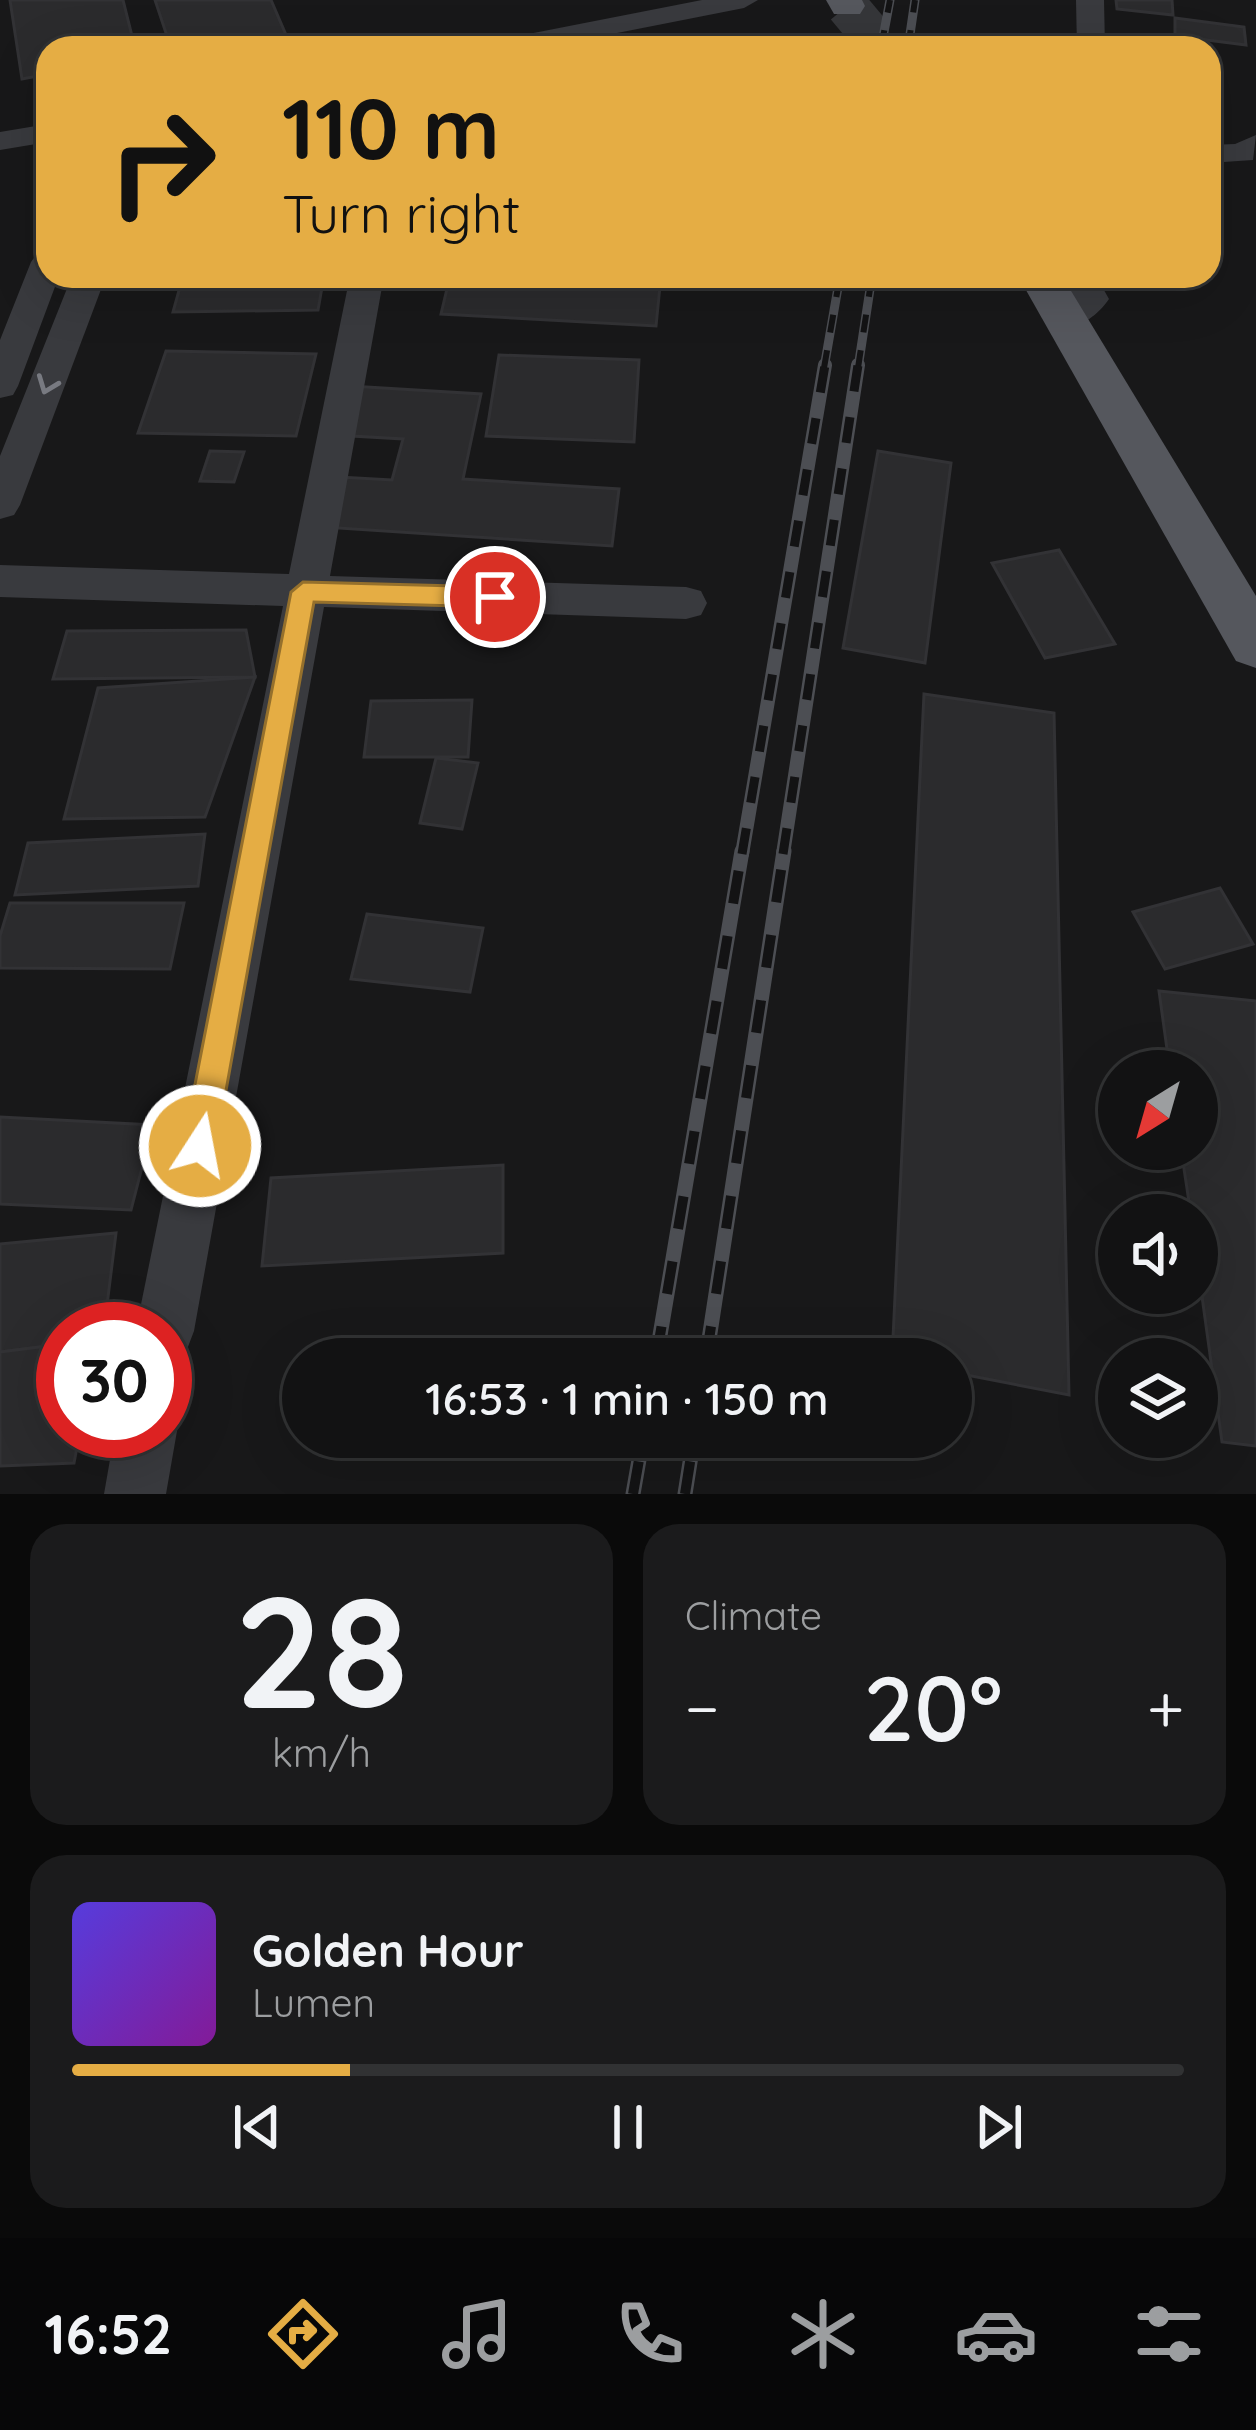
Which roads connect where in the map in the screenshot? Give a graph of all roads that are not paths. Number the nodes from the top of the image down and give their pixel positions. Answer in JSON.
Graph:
{"nodes":[{"id":1,"x":744,"y":0,"type":"edge"},
{"id":2,"x":1090,"y":0,"type":"edge"},
{"id":3,"x":560,"y":36,"type":"edge"},
{"id":4,"x":1091,"y":36,"type":"edge"},
{"id":5,"x":36,"y":135,"type":"edge"},
{"id":6,"x":0,"y":141,"type":"edge"},
{"id":7,"x":1252,"y":153,"type":"edge"},
{"id":8,"x":1221,"y":154,"type":"edge"},
{"id":9,"x":38,"y":288,"type":"edge"},
{"id":10,"x":84,"y":288,"type":"edge"},
{"id":11,"x":365,"y":288,"type":"edge"},
{"id":12,"x":1062,"y":290,"type":"edge"},
{"id":13,"x":0,"y":386,"type":"edge"},
{"id":14,"x":0,"y":505,"type":"edge"},
{"id":15,"x":0,"y":580,"type":"edge"},
{"id":16,"x":303,"y":592,"type":"junction"},
{"id":17,"x":686,"y":603,"type":"dead end"},
{"id":18,"x":1248,"y":615,"type":"edge"},
{"id":19,"x":170,"y":1302,"type":"edge"},
{"id":20,"x":141,"y":1458,"type":"edge"},
{"id":21,"x":135,"y":1494,"type":"edge"}],
"edges":[{"from":1,"to":3,"type":"street"},
{"from":2,"to":4,"type":"street"},
{"from":5,"to":6,"type":"street"},
{"from":7,"to":8,"type":"street"},
{"from":9,"to":13,"type":"street"},
{"from":10,"to":14,"type":"street","one_way":true},
{"from":11,"to":16,"type":"street"},
{"from":12,"to":18,"type":"main road"},
{"from":15,"to":16,"type":"street"},
{"from":16,"to":17,"type":"street"},
{"from":16,"to":19,"type":"street"},
{"from":20,"to":21,"type":"street"}]}
